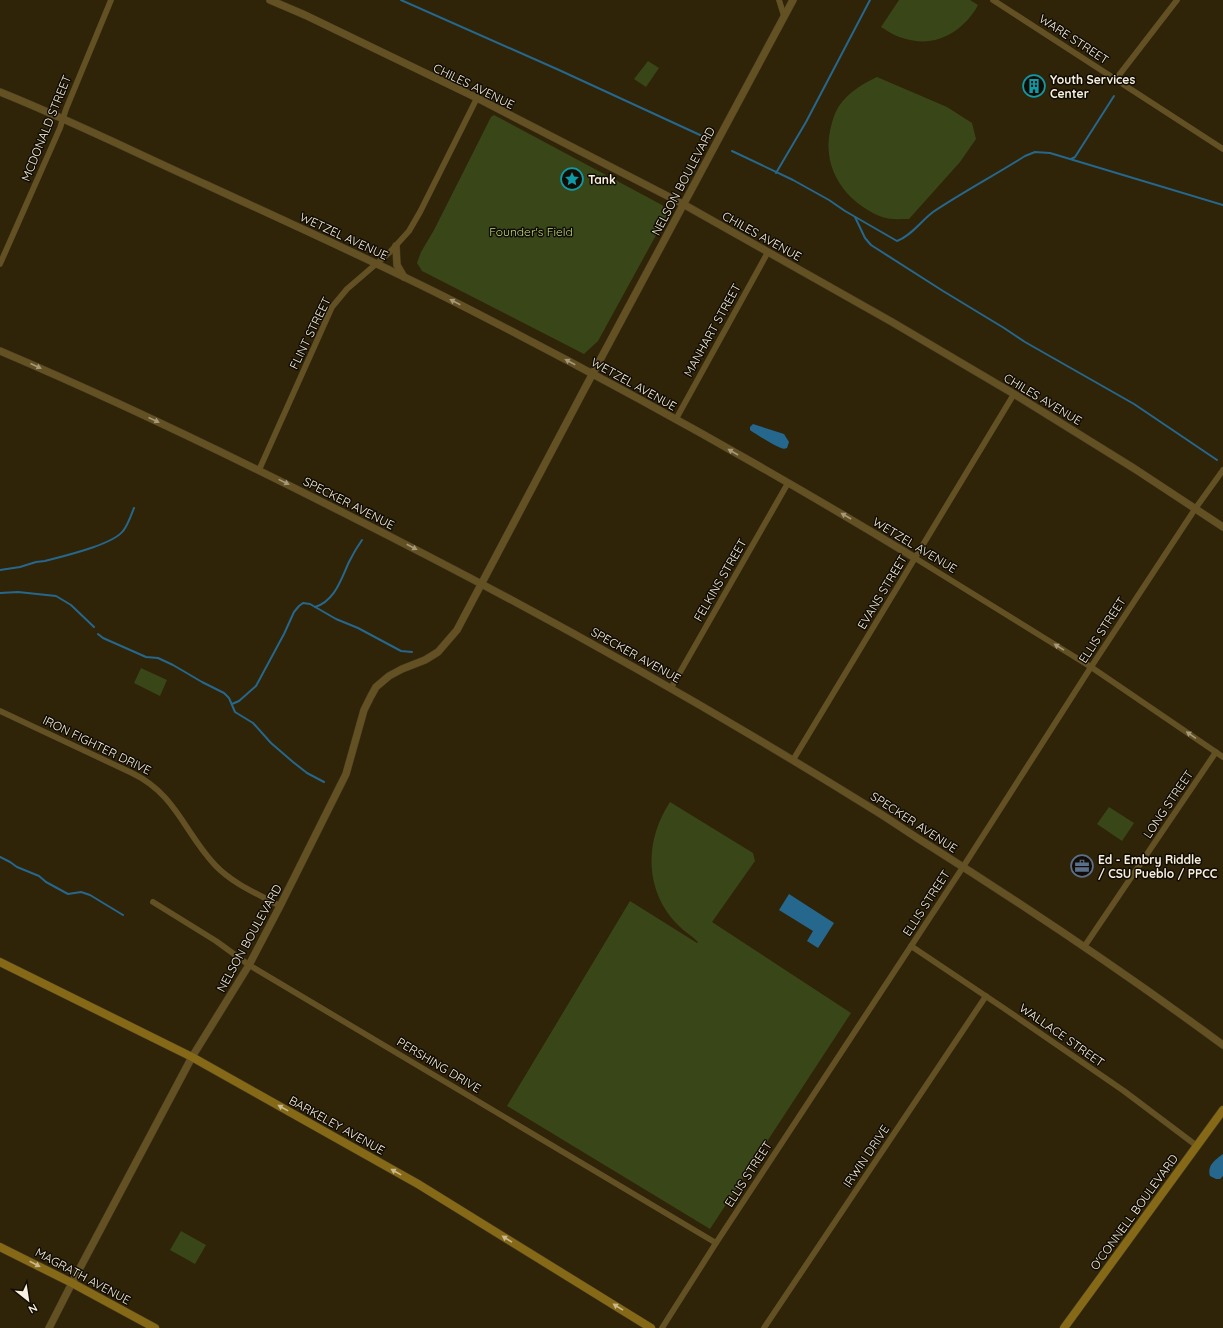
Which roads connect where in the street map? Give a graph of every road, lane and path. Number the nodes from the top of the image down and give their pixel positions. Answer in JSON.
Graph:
{"nodes":[{"id":1,"x":111,"y":0,"type":"edge"},
{"id":2,"x":270,"y":0,"type":"edge"},
{"id":3,"x":779,"y":0,"type":"edge"},
{"id":4,"x":792,"y":0,"type":"edge"},
{"id":5,"x":993,"y":0,"type":"edge"},
{"id":6,"x":1177,"y":0,"type":"edge"},
{"id":7,"x":784,"y":16,"type":"junction"},
{"id":8,"x":1116,"y":79,"type":"junction"},
{"id":9,"x":0,"y":92,"type":"edge"},
{"id":10,"x":477,"y":98,"type":"junction"},
{"id":11,"x":62,"y":119,"type":"junction"},
{"id":12,"x":1223,"y":149,"type":"edge"},
{"id":13,"x":683,"y":204,"type":"junction"},
{"id":14,"x":396,"y":246,"type":"junction"},
{"id":15,"x":768,"y":252,"type":"junction"},
{"id":16,"x":376,"y":263,"type":"junction"},
{"id":17,"x":0,"y":264,"type":"edge"},
{"id":18,"x":404,"y":277,"type":"junction"},
{"id":19,"x":0,"y":351,"type":"edge"},
{"id":20,"x":592,"y":374,"type":"junction"},
{"id":21,"x":1014,"y":394,"type":"junction"},
{"id":22,"x":676,"y":419,"type":"junction"},
{"id":23,"x":259,"y":470,"type":"junction"},
{"id":24,"x":1223,"y":470,"type":"edge"},
{"id":25,"x":788,"y":483,"type":"junction"},
{"id":26,"x":1195,"y":509,"type":"junction"},
{"id":27,"x":1223,"y":527,"type":"edge"},
{"id":28,"x":915,"y":558,"type":"junction"},
{"id":29,"x":481,"y":583,"type":"junction"},
{"id":30,"x":1091,"y":667,"type":"junction"},
{"id":31,"x":671,"y":688,"type":"junction"},
{"id":32,"x":0,"y":711,"type":"edge"},
{"id":33,"x":1216,"y":752,"type":"junction"},
{"id":34,"x":1223,"y":757,"type":"edge"},
{"id":35,"x":793,"y":760,"type":"junction"},
{"id":36,"x":963,"y":867,"type":"junction"},
{"id":37,"x":153,"y":902,"type":"dead end"},
{"id":38,"x":280,"y":906,"type":"junction"},
{"id":39,"x":911,"y":946,"type":"junction"},
{"id":40,"x":1084,"y":947,"type":"junction"},
{"id":41,"x":0,"y":962,"type":"edge"},
{"id":42,"x":249,"y":965,"type":"junction"},
{"id":43,"x":986,"y":996,"type":"junction"},
{"id":44,"x":1223,"y":1045,"type":"edge"},
{"id":45,"x":192,"y":1057,"type":"junction"},
{"id":46,"x":1223,"y":1110,"type":"edge"},
{"id":47,"x":1197,"y":1146,"type":"junction"},
{"id":48,"x":716,"y":1243,"type":"junction"},
{"id":49,"x":0,"y":1247,"type":"edge"},
{"id":50,"x":72,"y":1283,"type":"junction"},
{"id":51,"x":50,"y":1328,"type":"edge"},
{"id":52,"x":155,"y":1328,"type":"edge"},
{"id":53,"x":651,"y":1328,"type":"edge"},
{"id":54,"x":662,"y":1328,"type":"edge"},
{"id":55,"x":764,"y":1328,"type":"edge"},
{"id":56,"x":1064,"y":1328,"type":"edge"}],
"edges":[{"from":1,"to":11,"type":"street","name":"MCDONALD STREET"},
{"from":2,"to":10,"type":"street","name":"CHILES AVENUE"},
{"from":3,"to":7,"type":"street"},
{"from":4,"to":7,"type":"street","name":"NELSON BOULEVARD"},
{"from":5,"to":8,"type":"street","name":"WARE STREET"},
{"from":6,"to":8,"type":"street"},
{"from":7,"to":13,"type":"street","name":"NELSON BOULEVARD"},
{"from":8,"to":12,"type":"street","name":"WARE STREET"},
{"from":9,"to":11,"type":"street","name":"WETZEL AVENUE"},
{"from":10,"to":13,"type":"street","name":"CHILES AVENUE"},
{"from":10,"to":14,"type":"street","name":"FLINT STREET"},
{"from":11,"to":16,"type":"street","name":"WETZEL AVENUE"},
{"from":11,"to":17,"type":"street","name":"MCDONALD STREET"},
{"from":13,"to":15,"type":"street","name":"CHILES AVENUE"},
{"from":13,"to":20,"type":"street","name":"NELSON BOULEVARD"},
{"from":14,"to":16,"type":"street","name":"FLINT STREET"},
{"from":14,"to":18,"type":"street"},
{"from":15,"to":21,"type":"street","name":"CHILES AVENUE"},
{"from":15,"to":22,"type":"street","name":"MANHART STREET"},
{"from":16,"to":18,"type":"street","name":"WETZEL AVENUE"},
{"from":16,"to":23,"type":"street","name":"FLINT STREET"},
{"from":20,"to":18,"type":"street","name":"WETZEL AVENUE","one_way":true},
{"from":19,"to":23,"type":"street","name":"SPECKER AVENUE","one_way":true},
{"from":20,"to":22,"type":"street","name":"WETZEL AVENUE"},
{"from":20,"to":29,"type":"street","name":"NELSON BOULEVARD"},
{"from":21,"to":26,"type":"street","name":"CHILES AVENUE"},
{"from":21,"to":28,"type":"street","name":"EVANS STREET"},
{"from":25,"to":22,"type":"street","name":"WETZEL AVENUE","one_way":true},
{"from":23,"to":29,"type":"street","name":"SPECKER AVENUE","one_way":true},
{"from":24,"to":26,"type":"street","name":"ELLIS STREET"},
{"from":28,"to":25,"type":"street","name":"WETZEL AVENUE","one_way":true},
{"from":25,"to":31,"type":"street","name":"FELKINS STREET"},
{"from":26,"to":27,"type":"street","name":"CHILES AVENUE"},
{"from":26,"to":30,"type":"street","name":"ELLIS STREET"},
{"from":30,"to":28,"type":"street","name":"WETZEL AVENUE","one_way":true},
{"from":28,"to":35,"type":"street","name":"EVANS STREET"},
{"from":29,"to":31,"type":"street","name":"SPECKER AVENUE"},
{"from":29,"to":38,"type":"street","name":"NELSON BOULEVARD"},
{"from":33,"to":30,"type":"street","name":"WETZEL AVENUE","one_way":true},
{"from":30,"to":36,"type":"street","name":"ELLIS STREET"},
{"from":31,"to":35,"type":"street","name":"SPECKER AVENUE"},
{"from":32,"to":38,"type":"street","name":"IRON FIGHTER DRIVE"},
{"from":33,"to":34,"type":"street","name":"WETZEL AVENUE"},
{"from":33,"to":40,"type":"street","name":"LONG STREET"},
{"from":35,"to":36,"type":"street","name":"SPECKER AVENUE"},
{"from":36,"to":39,"type":"street","name":"ELLIS STREET"},
{"from":36,"to":40,"type":"street","name":"SPECKER AVENUE"},
{"from":37,"to":42,"type":"street","name":"PERSHING DRIVE"},
{"from":38,"to":42,"type":"street","name":"NELSON BOULEVARD"},
{"from":39,"to":43,"type":"street","name":"WALLACE STREET"},
{"from":39,"to":48,"type":"street","name":"ELLIS STREET"},
{"from":40,"to":44,"type":"street","name":"SPECKER AVENUE"},
{"from":41,"to":45,"type":"main road","name":"BARKELEY AVENUE"},
{"from":42,"to":45,"type":"street","name":"NELSON BOULEVARD"},
{"from":42,"to":48,"type":"street","name":"PERSHING DRIVE"},
{"from":43,"to":47,"type":"street","name":"WALLACE STREET"},
{"from":43,"to":55,"type":"street","name":"IRWIN DRIVE"},
{"from":45,"to":50,"type":"street","name":"NELSON BOULEVARD"},
{"from":53,"to":45,"type":"main road","name":"BARKELEY AVENUE","one_way":true},
{"from":46,"to":47,"type":"main road","name":"O'CONNELL BOULEVARD"},
{"from":47,"to":56,"type":"main road","name":"O'CONNELL BOULEVARD"},
{"from":48,"to":54,"type":"street","name":"ELLIS STREET"},
{"from":49,"to":50,"type":"main road","name":"MAGRATH AVENUE","one_way":true},
{"from":50,"to":51,"type":"street","name":"NELSON BOULEVARD"},
{"from":50,"to":52,"type":"main road","name":"MAGRATH AVENUE"}]}
